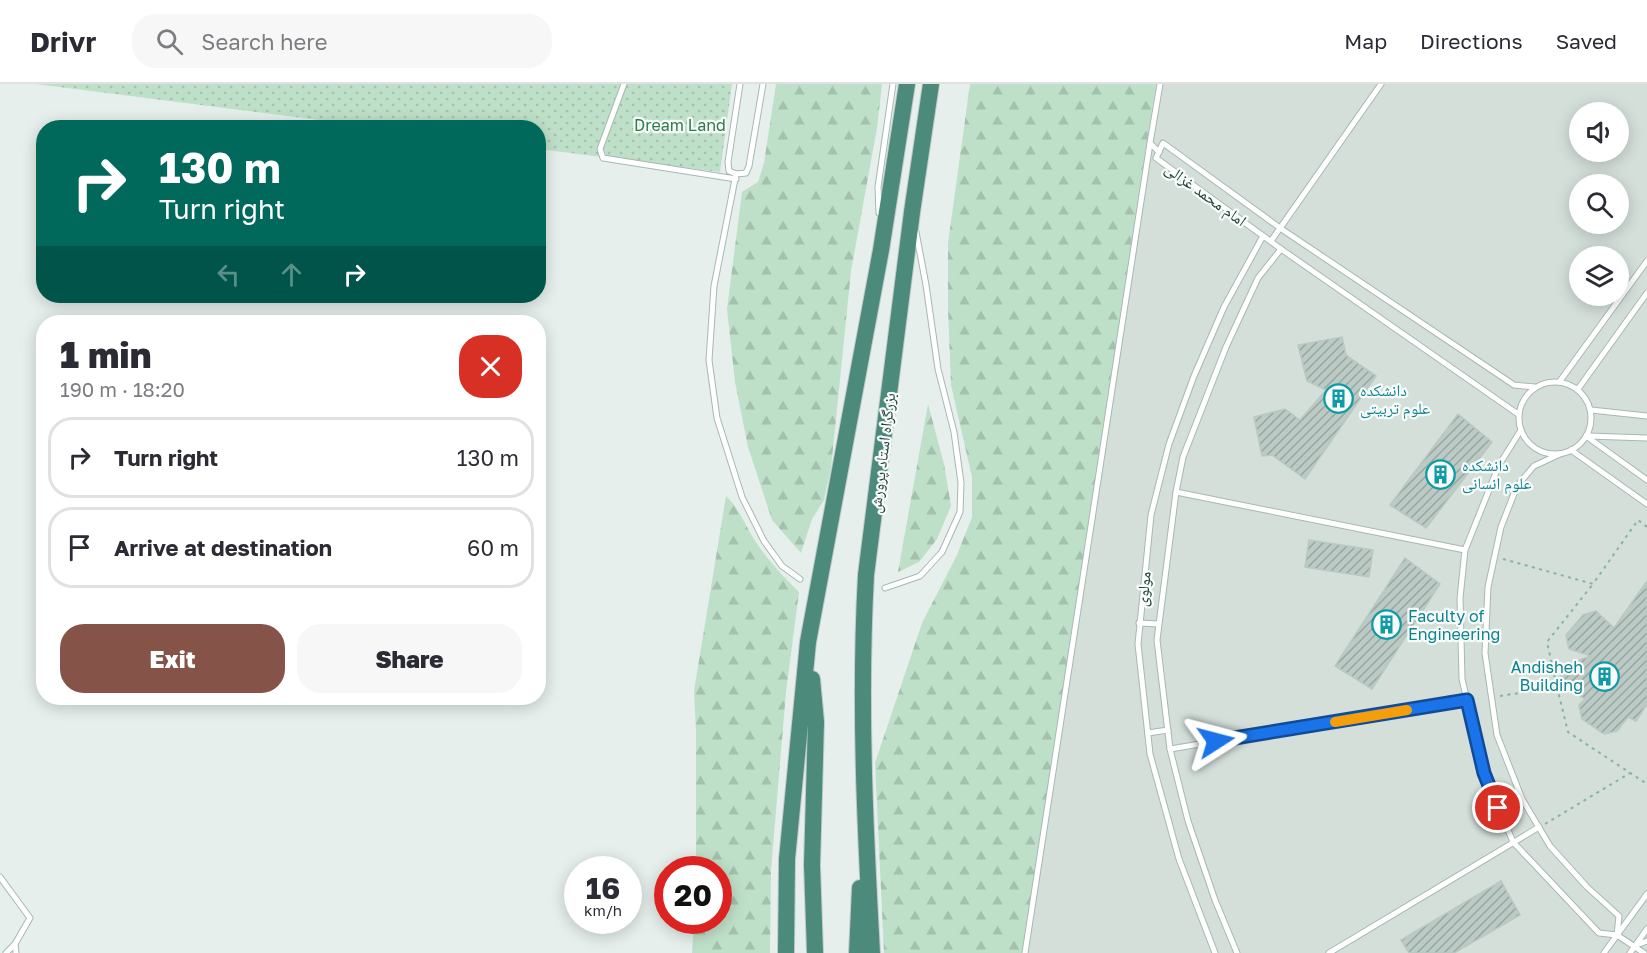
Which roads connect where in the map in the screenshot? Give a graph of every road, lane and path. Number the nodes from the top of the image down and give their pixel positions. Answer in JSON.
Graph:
{"nodes":[{"id":1,"x":624,"y":84,"type":"edge"},
{"id":2,"x":740,"y":84,"type":"edge"},
{"id":3,"x":763,"y":84,"type":"edge"},
{"id":4,"x":893,"y":84,"type":"edge"},
{"id":5,"x":907,"y":84,"type":"edge"},
{"id":6,"x":931,"y":84,"type":"edge"},
{"id":7,"x":1160,"y":84,"type":"edge"},
{"id":8,"x":1382,"y":84,"type":"edge"},
{"id":9,"x":1150,"y":143,"type":"junction"},
{"id":10,"x":1159,"y":152,"type":"junction"},
{"id":11,"x":736,"y":177,"type":"junction"},
{"id":12,"x":912,"y":212,"type":"junction"},
{"id":13,"x":1280,"y":228,"type":"junction"},
{"id":14,"x":1263,"y":236,"type":"junction"},
{"id":15,"x":1270,"y":241,"type":"junction"},
{"id":16,"x":1281,"y":249,"type":"junction"},
{"id":17,"x":881,"y":250,"type":"junction"},
{"id":18,"x":1647,"y":261,"type":"edge"},
{"id":19,"x":1647,"y":293,"type":"edge"},
{"id":20,"x":1560,"y":381,"type":"junction"},
{"id":21,"x":1535,"y":387,"type":"junction"},
{"id":22,"x":1578,"y":389,"type":"junction"},
{"id":23,"x":1591,"y":410,"type":"junction"},
{"id":24,"x":1518,"y":414,"type":"junction"},
{"id":25,"x":1647,"y":416,"type":"edge"},
{"id":26,"x":1521,"y":430,"type":"junction"},
{"id":27,"x":1586,"y":436,"type":"junction"},
{"id":28,"x":1647,"y":438,"type":"edge"},
{"id":29,"x":1571,"y":450,"type":"junction"},
{"id":30,"x":1560,"y":454,"type":"junction"},
{"id":31,"x":1647,"y":480,"type":"edge"},
{"id":32,"x":1176,"y":492,"type":"junction"},
{"id":33,"x":1647,"y":504,"type":"edge"},
{"id":34,"x":1647,"y":527,"type":"edge"},
{"id":35,"x":1465,"y":550,"type":"junction"},
{"id":36,"x":1494,"y":557,"type":"junction"},
{"id":37,"x":800,"y":579,"type":"dead end"},
{"id":38,"x":1593,"y":584,"type":"junction"},
{"id":39,"x":885,"y":588,"type":"dead end"},
{"id":40,"x":1139,"y":623,"type":"junction"},
{"id":41,"x":1158,"y":624,"type":"junction"},
{"id":42,"x":808,"y":642,"type":"junction"},
{"id":43,"x":1557,"y":687,"type":"junction"},
{"id":44,"x":1492,"y":697,"type":"junction"},
{"id":45,"x":1467,"y":700,"type":"junction"},
{"id":46,"x":1168,"y":730,"type":"junction"},
{"id":47,"x":1148,"y":733,"type":"junction"},
{"id":48,"x":1170,"y":749,"type":"junction"},
{"id":49,"x":1630,"y":773,"type":"junction"},
{"id":50,"x":1647,"y":784,"type":"edge"},
{"id":51,"x":865,"y":824,"type":"junction"},
{"id":52,"x":1539,"y":827,"type":"junction"},
{"id":53,"x":1513,"y":842,"type":"junction"},
{"id":54,"x":0,"y":878,"type":"edge"},
{"id":55,"x":1647,"y":894,"type":"edge"},
{"id":56,"x":1647,"y":929,"type":"edge"},
{"id":57,"x":1617,"y":935,"type":"junction"},
{"id":58,"x":1647,"y":936,"type":"edge"},
{"id":59,"x":1647,"y":941,"type":"edge"},
{"id":60,"x":15,"y":944,"type":"junction"},
{"id":61,"x":1635,"y":946,"type":"junction"},
{"id":62,"x":6,"y":953,"type":"edge"},
{"id":63,"x":16,"y":953,"type":"edge"},
{"id":64,"x":786,"y":953,"type":"edge"},
{"id":65,"x":814,"y":953,"type":"edge"},
{"id":66,"x":857,"y":953,"type":"edge"},
{"id":67,"x":872,"y":953,"type":"edge"},
{"id":68,"x":1025,"y":953,"type":"edge"},
{"id":69,"x":1215,"y":953,"type":"edge"},
{"id":70,"x":1237,"y":953,"type":"edge"},
{"id":71,"x":1329,"y":953,"type":"edge"},
{"id":72,"x":1604,"y":953,"type":"edge"},
{"id":73,"x":1630,"y":953,"type":"edge"},
{"id":74,"x":1644,"y":953,"type":"edge"}],
"edges":[{"from":1,"to":11,"type":"lane"},
{"from":2,"to":11,"type":"lane"},
{"from":3,"to":11,"type":"lane"},
{"from":4,"to":17,"type":"lane"},
{"from":5,"to":17,"type":"highway","name":"بزرگراه استاد پرورش"},
{"from":6,"to":12,"type":"highway","name":"بزرگراه استاد پرورش"},
{"from":7,"to":9,"type":"lane"},
{"from":8,"to":13,"type":"lane"},
{"from":9,"to":10,"type":"lane"},
{"from":9,"to":68,"type":"lane"},
{"from":10,"to":13,"type":"lane","name":"امام محمد غزالی"},
{"from":10,"to":14,"type":"lane","name":"امام محمد غزالی"},
{"from":11,"to":37,"type":"lane"},
{"from":12,"to":39,"type":"lane"},
{"from":12,"to":51,"type":"highway","name":"بزرگراه استاد پرورش"},
{"from":13,"to":15,"type":"lane"},
{"from":13,"to":21,"type":"lane","name":"امام محمد غزالی"},
{"from":14,"to":15,"type":"lane","name":"امام محمد غزالی"},
{"from":14,"to":40,"type":"lane","name":"مولوی"},
{"from":15,"to":16,"type":"lane","name":"امام محمد غزالی"},
{"from":16,"to":24,"type":"lane","name":"امام محمد غزالی"},
{"from":16,"to":32,"type":"lane","name":"مولوی"},
{"from":17,"to":42,"type":"highway","name":"بزرگراه استاد پرورش"},
{"from":18,"to":20,"type":"lane"},
{"from":19,"to":22,"type":"lane"},
{"from":20,"to":21,"type":"lane"},
{"from":20,"to":22,"type":"lane"},
{"from":21,"to":24,"type":"lane"},
{"from":22,"to":23,"type":"lane"},
{"from":23,"to":25,"type":"lane"},
{"from":23,"to":27,"type":"lane"},
{"from":24,"to":26,"type":"lane"},
{"from":26,"to":30,"type":"lane"},
{"from":26,"to":35,"type":"lane"},
{"from":27,"to":28,"type":"lane"},
{"from":27,"to":29,"type":"lane"},
{"from":27,"to":31,"type":"lane"},
{"from":29,"to":30,"type":"lane"},
{"from":29,"to":33,"type":"lane"},
{"from":30,"to":36,"type":"lane"},
{"from":32,"to":35,"type":"lane"},
{"from":32,"to":41,"type":"lane","name":"مولوی"},
{"from":34,"to":38,"type":"path"},
{"from":35,"to":45,"type":"lane"},
{"from":36,"to":38,"type":"path"},
{"from":36,"to":44,"type":"lane"},
{"from":38,"to":43,"type":"path"},
{"from":40,"to":41,"type":"lane"},
{"from":40,"to":47,"type":"lane","name":"مولوی"},
{"from":41,"to":46,"type":"lane","name":"مولوی"},
{"from":42,"to":64,"type":"highway","name":"بزرگراه استاد پرورش"},
{"from":42,"to":65,"type":"highway","name":"بزرگراه استاد پرورش"},
{"from":43,"to":44,"type":"path"},
{"from":43,"to":49,"type":"path"},
{"from":44,"to":52,"type":"lane"},
{"from":45,"to":48,"type":"lane"},
{"from":45,"to":53,"type":"lane"},
{"from":46,"to":47,"type":"lane"},
{"from":46,"to":48,"type":"lane","name":"مولوی"},
{"from":47,"to":69,"type":"lane","name":"مولوی"},
{"from":48,"to":70,"type":"lane","name":"مولوی"},
{"from":49,"to":50,"type":"path"},
{"from":49,"to":52,"type":"path"},
{"from":51,"to":66,"type":"highway","name":"بزرگراه استاد پرورش"},
{"from":51,"to":67,"type":"highway","name":"بزرگراه استاد پرورش"},
{"from":52,"to":53,"type":"lane"},
{"from":52,"to":57,"type":"lane"},
{"from":53,"to":57,"type":"lane"},
{"from":53,"to":71,"type":"lane"},
{"from":54,"to":60,"type":"lane"},
{"from":55,"to":57,"type":"lane"},
{"from":56,"to":61,"type":"lane"},
{"from":57,"to":61,"type":"lane"},
{"from":57,"to":72,"type":"lane"},
{"from":58,"to":61,"type":"lane"},
{"from":59,"to":61,"type":"lane"},
{"from":60,"to":62,"type":"lane"},
{"from":60,"to":63,"type":"lane"},
{"from":61,"to":73,"type":"lane"},
{"from":61,"to":74,"type":"lane"}]}
